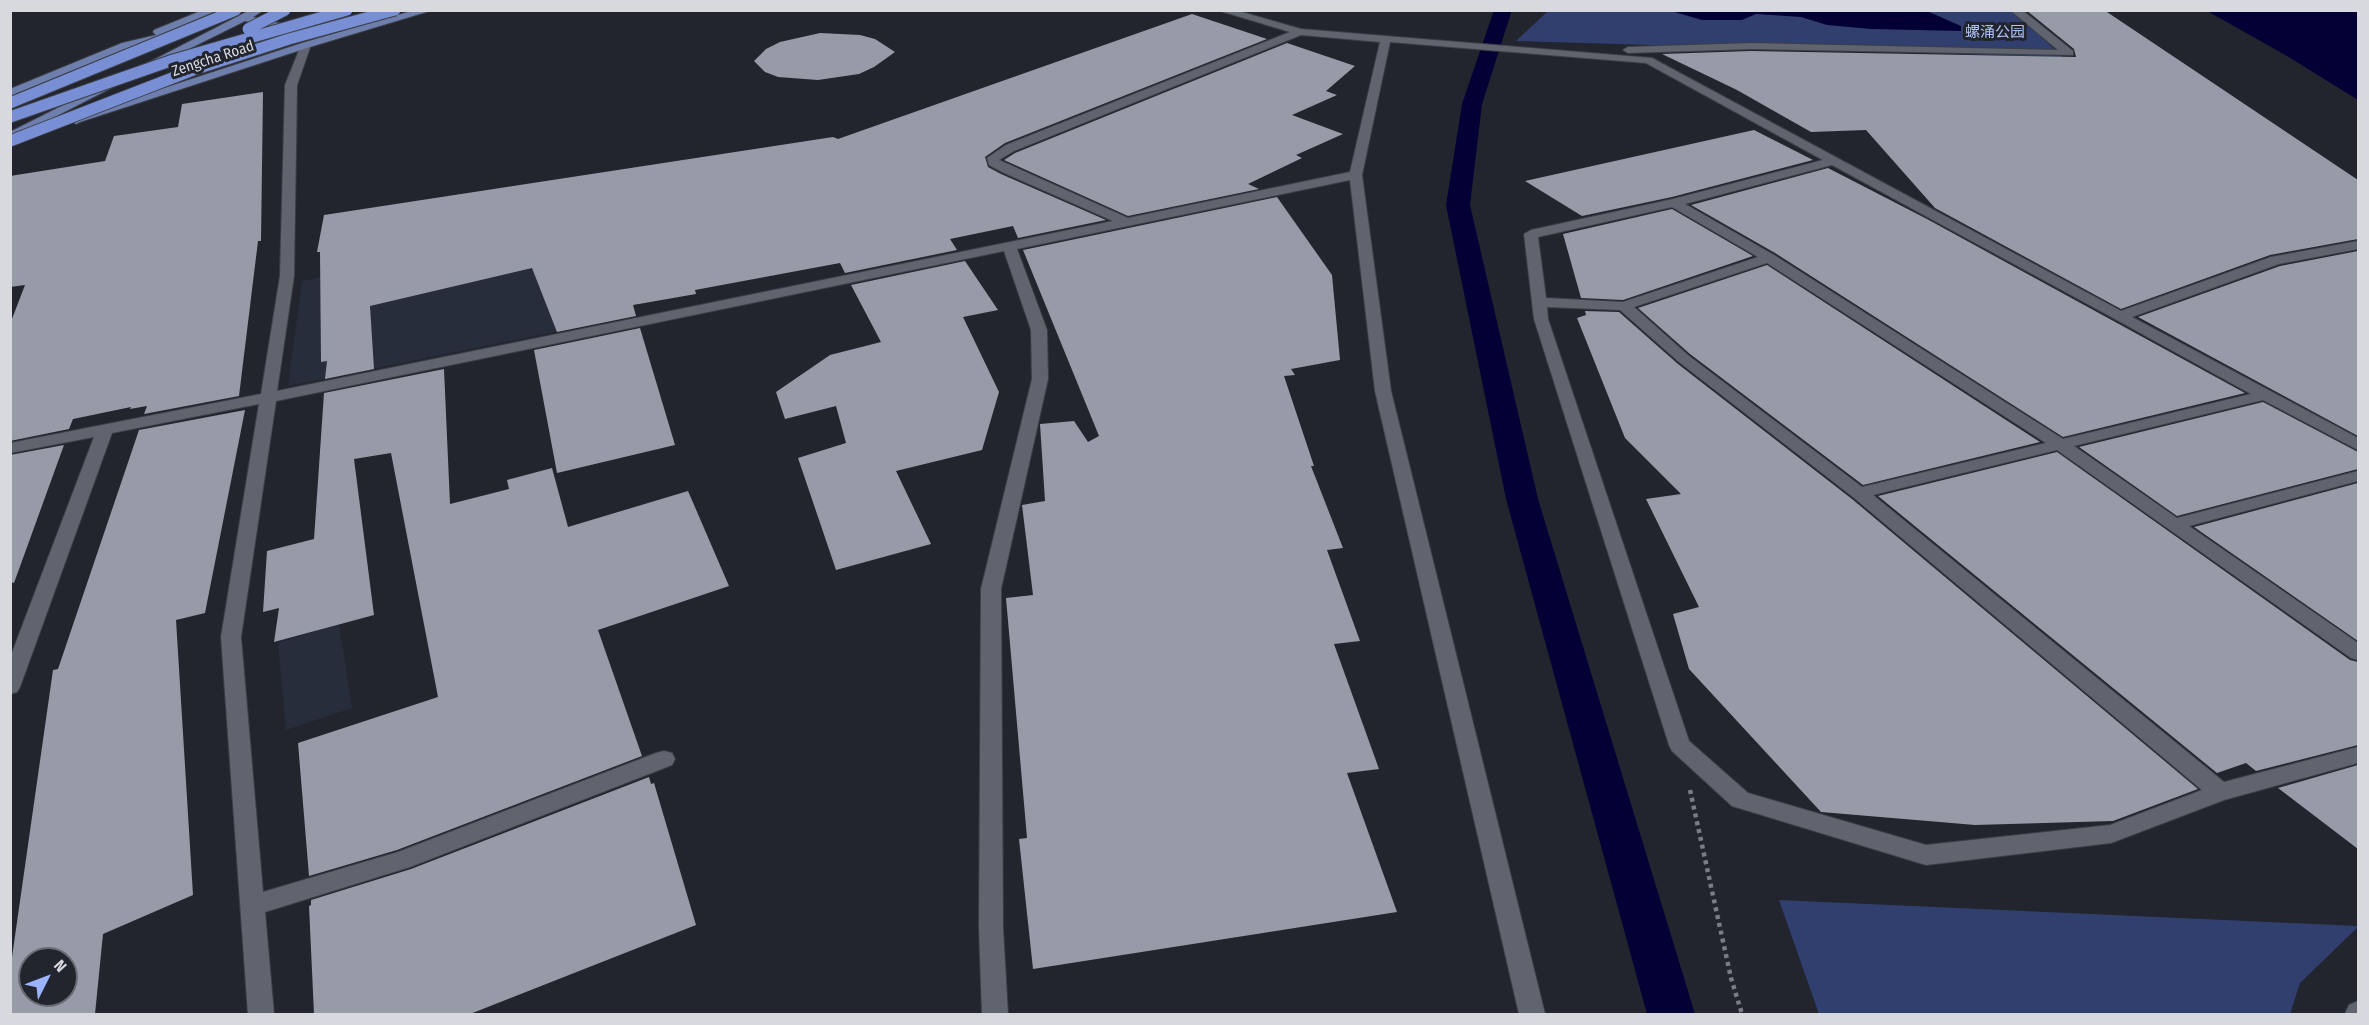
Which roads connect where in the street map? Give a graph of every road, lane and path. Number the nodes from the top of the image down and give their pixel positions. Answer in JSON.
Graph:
{"nodes":[{"id":1,"x":213,"y":10,"type":"edge"},
{"id":2,"x":228,"y":10,"type":"edge"},
{"id":3,"x":259,"y":10,"type":"edge"},
{"id":4,"x":274,"y":10,"type":"edge"},
{"id":5,"x":285,"y":10,"type":"edge"},
{"id":6,"x":347,"y":10,"type":"edge"},
{"id":7,"x":395,"y":10,"type":"edge"},
{"id":8,"x":428,"y":10,"type":"edge"},
{"id":9,"x":1222,"y":10,"type":"edge"},
{"id":10,"x":2015,"y":10,"type":"edge"},
{"id":11,"x":240,"y":14,"type":"edge"},
{"id":12,"x":387,"y":21,"type":"junction"},
{"id":13,"x":1300,"y":32,"type":"junction"},
{"id":14,"x":1386,"y":39,"type":"junction"},
{"id":15,"x":126,"y":45,"type":"junction"},
{"id":16,"x":306,"y":45,"type":"junction"},
{"id":17,"x":1590,"y":56,"type":"junction"},
{"id":18,"x":10,"y":93,"type":"edge"},
{"id":19,"x":10,"y":103,"type":"edge"},
{"id":20,"x":10,"y":117,"type":"edge"},
{"id":21,"x":10,"y":139,"type":"edge"},
{"id":22,"x":15,"y":148,"type":"edge"},
{"id":23,"x":1833,"y":161,"type":"junction"},
{"id":24,"x":1356,"y":175,"type":"junction"},
{"id":25,"x":1674,"y":203,"type":"junction"},
{"id":26,"x":1126,"y":222,"type":"junction"},
{"id":27,"x":2358,"y":245,"type":"edge"},
{"id":28,"x":1009,"y":246,"type":"junction"},
{"id":29,"x":1768,"y":258,"type":"junction"},
{"id":30,"x":1539,"y":302,"type":"junction"},
{"id":31,"x":1624,"y":306,"type":"junction"},
{"id":32,"x":2120,"y":316,"type":"junction"},
{"id":33,"x":2265,"y":395,"type":"junction"},
{"id":34,"x":267,"y":398,"type":"junction"},
{"id":35,"x":105,"y":429,"type":"junction"},
{"id":36,"x":2061,"y":445,"type":"junction"},
{"id":37,"x":2358,"y":445,"type":"edge"},
{"id":38,"x":10,"y":448,"type":"edge"},
{"id":39,"x":2358,"y":476,"type":"edge"},
{"id":40,"x":1859,"y":494,"type":"junction"},
{"id":41,"x":2176,"y":524,"type":"junction"},
{"id":42,"x":2358,"y":653,"type":"edge"},
{"id":43,"x":10,"y":687,"type":"edge"},
{"id":44,"x":1680,"y":745,"type":"junction"},
{"id":45,"x":2358,"y":755,"type":"edge"},
{"id":46,"x":664,"y":759,"type":"dead end"},
{"id":47,"x":2220,"y":792,"type":"junction"},
{"id":48,"x":252,"y":906,"type":"junction"},
{"id":49,"x":261,"y":1014,"type":"edge"},
{"id":50,"x":995,"y":1014,"type":"edge"},
{"id":51,"x":1532,"y":1014,"type":"edge"},
{"id":52,"x":1742,"y":1014,"type":"edge"}],
"edges":[{"from":1,"to":15,"type":"main road"},
{"from":2,"to":11,"type":"main road"},
{"from":3,"to":11,"type":"main road"},
{"from":4,"to":11,"type":"main road","name":"Zengcha Road"},
{"from":5,"to":22,"type":"highway","bridge":true},
{"from":6,"to":20,"type":"highway","name":"Zengcha Road","bridge":true},
{"from":7,"to":21,"type":"highway","name":"Zengcha Road","bridge":true},
{"from":8,"to":12,"type":"main road","name":"Zengcha Road"},
{"from":9,"to":13,"type":"street"},
{"from":10,"to":17,"type":"street"},
{"from":11,"to":12,"type":"main road"},
{"from":11,"to":15,"type":"main road","name":"Zengcha Road"},
{"from":11,"to":19,"type":"highway","bridge":true},
{"from":11,"to":21,"type":"main road"},
{"from":12,"to":16,"type":"main road","name":"Zengcha Road"},
{"from":13,"to":14,"type":"street"},
{"from":13,"to":26,"type":"street"},
{"from":14,"to":17,"type":"street"},
{"from":14,"to":24,"type":"street"},
{"from":15,"to":18,"type":"main road","name":"Zengcha Road"},
{"from":16,"to":22,"type":"main road","name":"Zengcha Road"},
{"from":16,"to":34,"type":"street"},
{"from":17,"to":23,"type":"street"},
{"from":23,"to":25,"type":"street"},
{"from":23,"to":32,"type":"street"},
{"from":24,"to":26,"type":"street"},
{"from":24,"to":51,"type":"street"},
{"from":25,"to":29,"type":"street"},
{"from":25,"to":30,"type":"street"},
{"from":26,"to":28,"type":"street"},
{"from":27,"to":32,"type":"street"},
{"from":28,"to":34,"type":"street"},
{"from":28,"to":50,"type":"street"},
{"from":29,"to":31,"type":"street"},
{"from":29,"to":36,"type":"street"},
{"from":30,"to":31,"type":"street"},
{"from":30,"to":44,"type":"street"},
{"from":31,"to":40,"type":"street"},
{"from":32,"to":33,"type":"street"},
{"from":33,"to":36,"type":"street"},
{"from":33,"to":37,"type":"street"},
{"from":34,"to":35,"type":"street"},
{"from":34,"to":48,"type":"street"},
{"from":35,"to":38,"type":"street"},
{"from":35,"to":43,"type":"street"},
{"from":36,"to":40,"type":"street"},
{"from":36,"to":41,"type":"street"},
{"from":39,"to":41,"type":"street"},
{"from":40,"to":47,"type":"street"},
{"from":41,"to":42,"type":"street"},
{"from":44,"to":47,"type":"street"},
{"from":44,"to":52,"type":"path"},
{"from":45,"to":47,"type":"street"},
{"from":46,"to":48,"type":"street"},
{"from":48,"to":49,"type":"street"}]}
